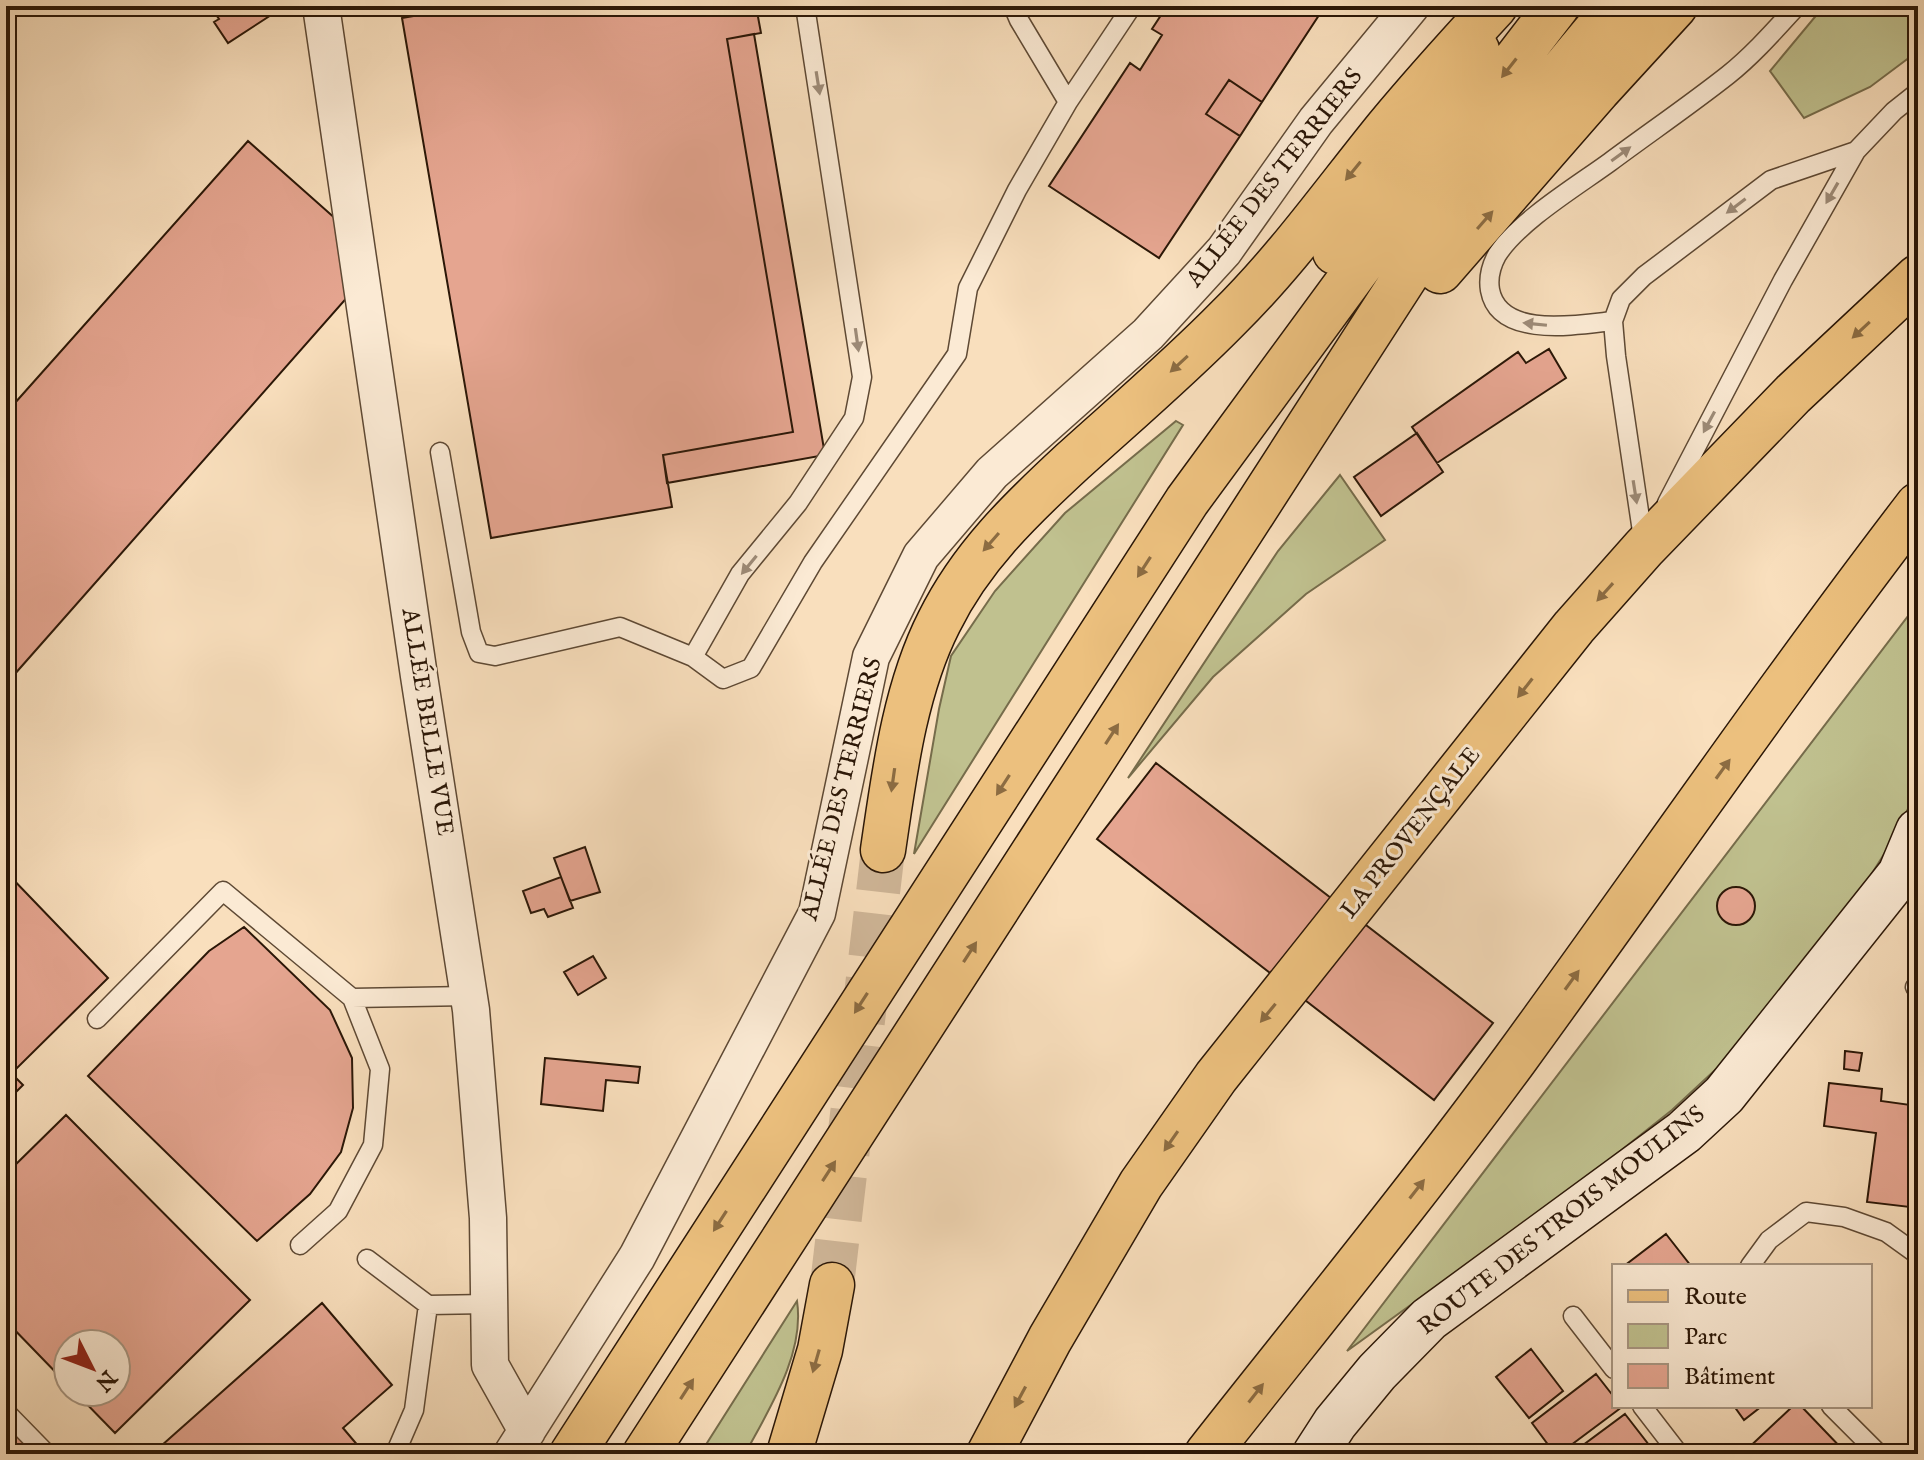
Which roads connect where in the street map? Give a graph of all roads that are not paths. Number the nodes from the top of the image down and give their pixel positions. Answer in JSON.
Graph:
{"nodes":[{"id":1,"x":321,"y":6,"type":"edge"},
{"id":2,"x":805,"y":6,"type":"edge"},
{"id":3,"x":1013,"y":6,"type":"edge"},
{"id":4,"x":1132,"y":6,"type":"edge"},
{"id":5,"x":1411,"y":6,"type":"edge"},
{"id":6,"x":1495,"y":6,"type":"edge"},
{"id":7,"x":1511,"y":6,"type":"edge"},
{"id":8,"x":1557,"y":6,"type":"edge"},
{"id":9,"x":1617,"y":6,"type":"edge"},
{"id":10,"x":1675,"y":6,"type":"edge"},
{"id":11,"x":1797,"y":6,"type":"edge"},
{"id":12,"x":1918,"y":92,"type":"edge"},
{"id":13,"x":1068,"y":102,"type":"junction"},
{"id":14,"x":1856,"y":151,"type":"junction"},
{"id":15,"x":1918,"y":277,"type":"edge"},
{"id":16,"x":1613,"y":321,"type":"junction"},
{"id":17,"x":1307,"y":429,"type":"junction"},
{"id":18,"x":440,"y":452,"type":"dead end"},
{"id":19,"x":1187,"y":501,"type":"junction"},
{"id":20,"x":1918,"y":505,"type":"edge"},
{"id":21,"x":1644,"y":548,"type":"junction"},
{"id":22,"x":693,"y":657,"type":"junction"},
{"id":23,"x":1918,"y":831,"type":"edge"},
{"id":24,"x":883,"y":850,"type":"tunnel mouth"},
{"id":25,"x":1909,"y":879,"type":"edge"},
{"id":26,"x":469,"y":996,"type":"junction"},
{"id":27,"x":352,"y":998,"type":"junction"},
{"id":28,"x":97,"y":1019,"type":"dead end"},
{"id":29,"x":300,"y":1245,"type":"dead end"},
{"id":30,"x":1918,"y":1255,"type":"edge"},
{"id":31,"x":367,"y":1259,"type":"dead end"},
{"id":32,"x":1751,"y":1264,"type":"edge"},
{"id":33,"x":832,"y":1285,"type":"tunnel mouth"},
{"id":34,"x":488,"y":1304,"type":"junction"},
{"id":35,"x":428,"y":1305,"type":"junction"},
{"id":36,"x":1573,"y":1316,"type":"dead end"},
{"id":37,"x":1612,"y":1366,"type":"edge"},
{"id":38,"x":1644,"y":1408,"type":"edge"},
{"id":39,"x":1833,"y":1408,"type":"edge"},
{"id":40,"x":6,"y":1412,"type":"edge"},
{"id":41,"x":519,"y":1443,"type":"edge"},
{"id":42,"x":47,"y":1454,"type":"edge"},
{"id":43,"x":395,"y":1454,"type":"edge"},
{"id":44,"x":572,"y":1454,"type":"edge"},
{"id":45,"x":645,"y":1454,"type":"edge"},
{"id":46,"x":789,"y":1454,"type":"edge"},
{"id":47,"x":989,"y":1454,"type":"edge"},
{"id":48,"x":1207,"y":1454,"type":"edge"},
{"id":49,"x":1315,"y":1454,"type":"edge"},
{"id":50,"x":1679,"y":1454,"type":"edge"},
{"id":51,"x":1879,"y":1454,"type":"edge"}],
"edges":[{"from":1,"to":26,"type":"street","name":"ALLÉE BELLE VUE"},
{"from":2,"to":22,"type":"lane","one_way":true},
{"from":3,"to":13,"type":"lane"},
{"from":4,"to":13,"type":"lane"},
{"from":5,"to":41,"type":"street","name":"ALLÉE DES TERRIERS"},
{"from":6,"to":24,"type":"main road","one_way":true},
{"from":7,"to":19,"type":"main road"},
{"from":8,"to":19,"type":"main road","one_way":true},
{"from":9,"to":17,"type":"main road"},
{"from":17,"to":10,"type":"main road","one_way":true},
{"from":16,"to":11,"type":"lane","one_way":true},
{"from":12,"to":14,"type":"lane"},
{"from":13,"to":22,"type":"lane"},
{"from":14,"to":16,"type":"lane","one_way":true},
{"from":14,"to":21,"type":"lane","one_way":true},
{"from":15,"to":21,"type":"main road","name":"LA PROVENÇALE","one_way":true},
{"from":16,"to":21,"type":"lane","one_way":true},
{"from":45,"to":17,"type":"main road","one_way":true},
{"from":18,"to":22,"type":"lane"},
{"from":19,"to":44,"type":"main road","one_way":true},
{"from":48,"to":20,"type":"main road","one_way":true},
{"from":21,"to":47,"type":"main road","name":"LA PROVENÇALE","one_way":true},
{"from":23,"to":25,"type":"street","name":"ROUTE DES TROIS MOULINS"},
{"from":25,"to":49,"type":"street","name":"ROUTE DES TROIS MOULINS"},
{"from":26,"to":27,"type":"lane"},
{"from":26,"to":34,"type":"street","name":"ALLÉE BELLE VUE"},
{"from":27,"to":28,"type":"lane"},
{"from":27,"to":29,"type":"lane"},
{"from":30,"to":32,"type":"lane"},
{"from":31,"to":35,"type":"lane"},
{"from":33,"to":46,"type":"main road","one_way":true},
{"from":34,"to":35,"type":"lane"},
{"from":34,"to":41,"type":"street","name":"ALLÉE BELLE VUE"},
{"from":35,"to":43,"type":"lane"},
{"from":36,"to":37,"type":"lane"},
{"from":38,"to":50,"type":"lane"},
{"from":39,"to":51,"type":"lane"},
{"from":40,"to":42,"type":"lane"}]}
